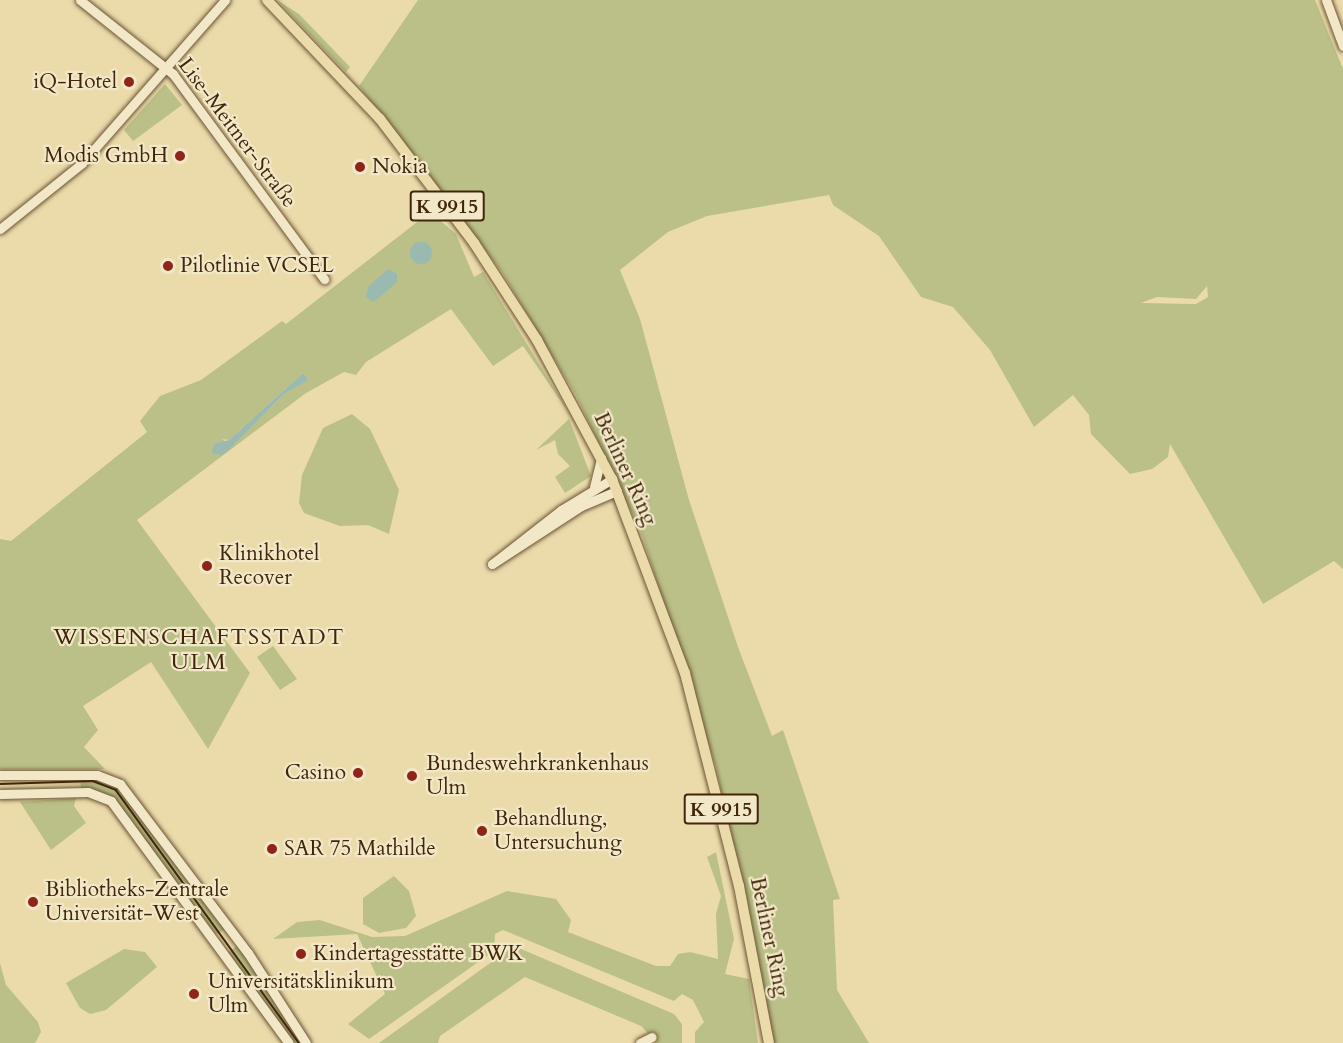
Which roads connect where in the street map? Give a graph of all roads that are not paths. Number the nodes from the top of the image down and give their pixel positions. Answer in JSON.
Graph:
{"nodes":[{"id":1,"x":80,"y":0,"type":"edge"},
{"id":2,"x":225,"y":0,"type":"edge"},
{"id":3,"x":234,"y":0,"type":"edge"},
{"id":4,"x":267,"y":0,"type":"edge"},
{"id":5,"x":272,"y":0,"type":"edge"},
{"id":6,"x":1326,"y":0,"type":"edge"},
{"id":7,"x":278,"y":10,"type":"junction"},
{"id":8,"x":211,"y":18,"type":"junction"},
{"id":9,"x":1343,"y":46,"type":"edge"},
{"id":10,"x":167,"y":68,"type":"junction"},
{"id":11,"x":0,"y":229,"type":"edge"},
{"id":12,"x":324,"y":279,"type":"dead end"},
{"id":13,"x":601,"y":458,"type":"junction"},
{"id":14,"x":612,"y":479,"type":"junction"},
{"id":15,"x":594,"y":488,"type":"junction"},
{"id":16,"x":618,"y":491,"type":"junction"},
{"id":17,"x":0,"y":775,"type":"edge"},
{"id":18,"x":0,"y":795,"type":"edge"},
{"id":19,"x":652,"y":1037,"type":"dead end"},
{"id":20,"x":290,"y":1043,"type":"edge"},
{"id":21,"x":306,"y":1043,"type":"edge"},
{"id":22,"x":640,"y":1043,"type":"edge"},
{"id":23,"x":769,"y":1043,"type":"edge"}],
"edges":[{"from":1,"to":10,"type":"street","name":"Lise-Meitner-Straße"},
{"from":2,"to":8,"type":"street"},
{"from":3,"to":8,"type":"street"},
{"from":4,"to":7,"type":"main road","name":"Berliner Ring","number":"K 9915"},
{"from":5,"to":7,"type":"street"},
{"from":6,"to":9,"type":"street"},
{"from":7,"to":13,"type":"main road","name":"Berliner Ring","number":"K 9915"},
{"from":8,"to":10,"type":"street"},
{"from":10,"to":11,"type":"street"},
{"from":10,"to":12,"type":"street","name":"Lise-Meitner-Straße"},
{"from":13,"to":14,"type":"main road","name":"Berliner Ring","number":"K 9915"},
{"from":13,"to":15,"type":"street"},
{"from":14,"to":15,"type":"street"},
{"from":14,"to":16,"type":"main road","name":"Berliner Ring","number":"K 9915"},
{"from":15,"to":16,"type":"street"},
{"from":16,"to":23,"type":"main road","name":"Berliner Ring","number":"K 9915"},
{"from":17,"to":21,"type":"street"},
{"from":18,"to":20,"type":"street"},
{"from":19,"to":22,"type":"street"}]}
